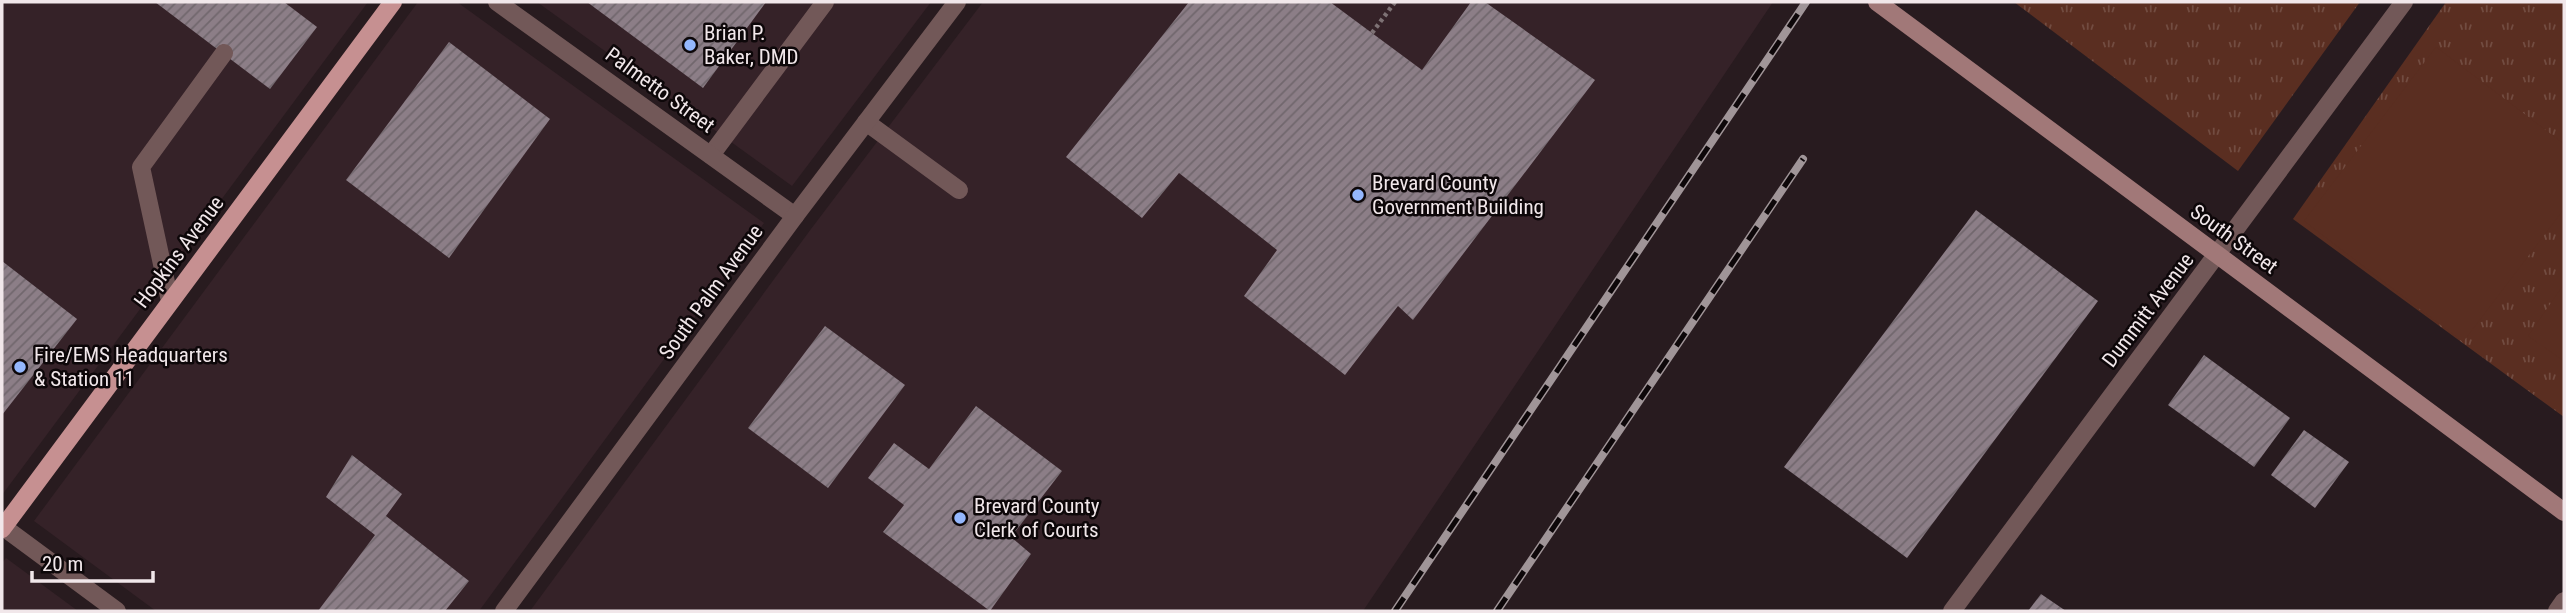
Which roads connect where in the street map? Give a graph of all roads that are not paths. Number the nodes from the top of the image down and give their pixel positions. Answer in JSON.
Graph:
{"nodes":[{"id":1,"x":393,"y":2,"type":"edge"},
{"id":2,"x":497,"y":2,"type":"edge"},
{"id":3,"x":825,"y":2,"type":"edge"},
{"id":4,"x":957,"y":2,"type":"edge"},
{"id":5,"x":1877,"y":2,"type":"edge"},
{"id":6,"x":2404,"y":2,"type":"edge"},
{"id":7,"x":223,"y":53,"type":"dead end"},
{"id":8,"x":866,"y":122,"type":"junction"},
{"id":9,"x":711,"y":155,"type":"junction"},
{"id":10,"x":958,"y":190,"type":"dead end"},
{"id":11,"x":794,"y":216,"type":"junction"},
{"id":12,"x":2218,"y":255,"type":"junction"},
{"id":13,"x":170,"y":301,"type":"junction"},
{"id":14,"x":2564,"y":512,"type":"edge"},
{"id":15,"x":2,"y":527,"type":"edge"},
{"id":16,"x":2564,"y":601,"type":"edge"},
{"id":17,"x":117,"y":611,"type":"edge"},
{"id":18,"x":504,"y":611,"type":"edge"},
{"id":19,"x":1952,"y":611,"type":"edge"},
{"id":20,"x":2557,"y":611,"type":"edge"}],
"edges":[{"from":1,"to":13,"type":"main road","name":"Hopkins Avenue"},
{"from":2,"to":9,"type":"street","name":"Palmetto Street"},
{"from":3,"to":9,"type":"street"},
{"from":4,"to":8,"type":"street","name":"South Palm Avenue"},
{"from":5,"to":12,"type":"main road","name":"South Street"},
{"from":6,"to":12,"type":"street","name":"Dummitt Avenue"},
{"from":7,"to":13,"type":"street"},
{"from":8,"to":10,"type":"street"},
{"from":8,"to":11,"type":"street","name":"South Palm Avenue"},
{"from":9,"to":11,"type":"street","name":"Palmetto Street"},
{"from":11,"to":18,"type":"street","name":"South Palm Avenue"},
{"from":12,"to":14,"type":"main road","name":"South Street"},
{"from":12,"to":19,"type":"street","name":"Dummitt Avenue"},
{"from":13,"to":15,"type":"main road","name":"Hopkins Avenue"},
{"from":15,"to":17,"type":"street"},
{"from":16,"to":20,"type":"street"}]}
